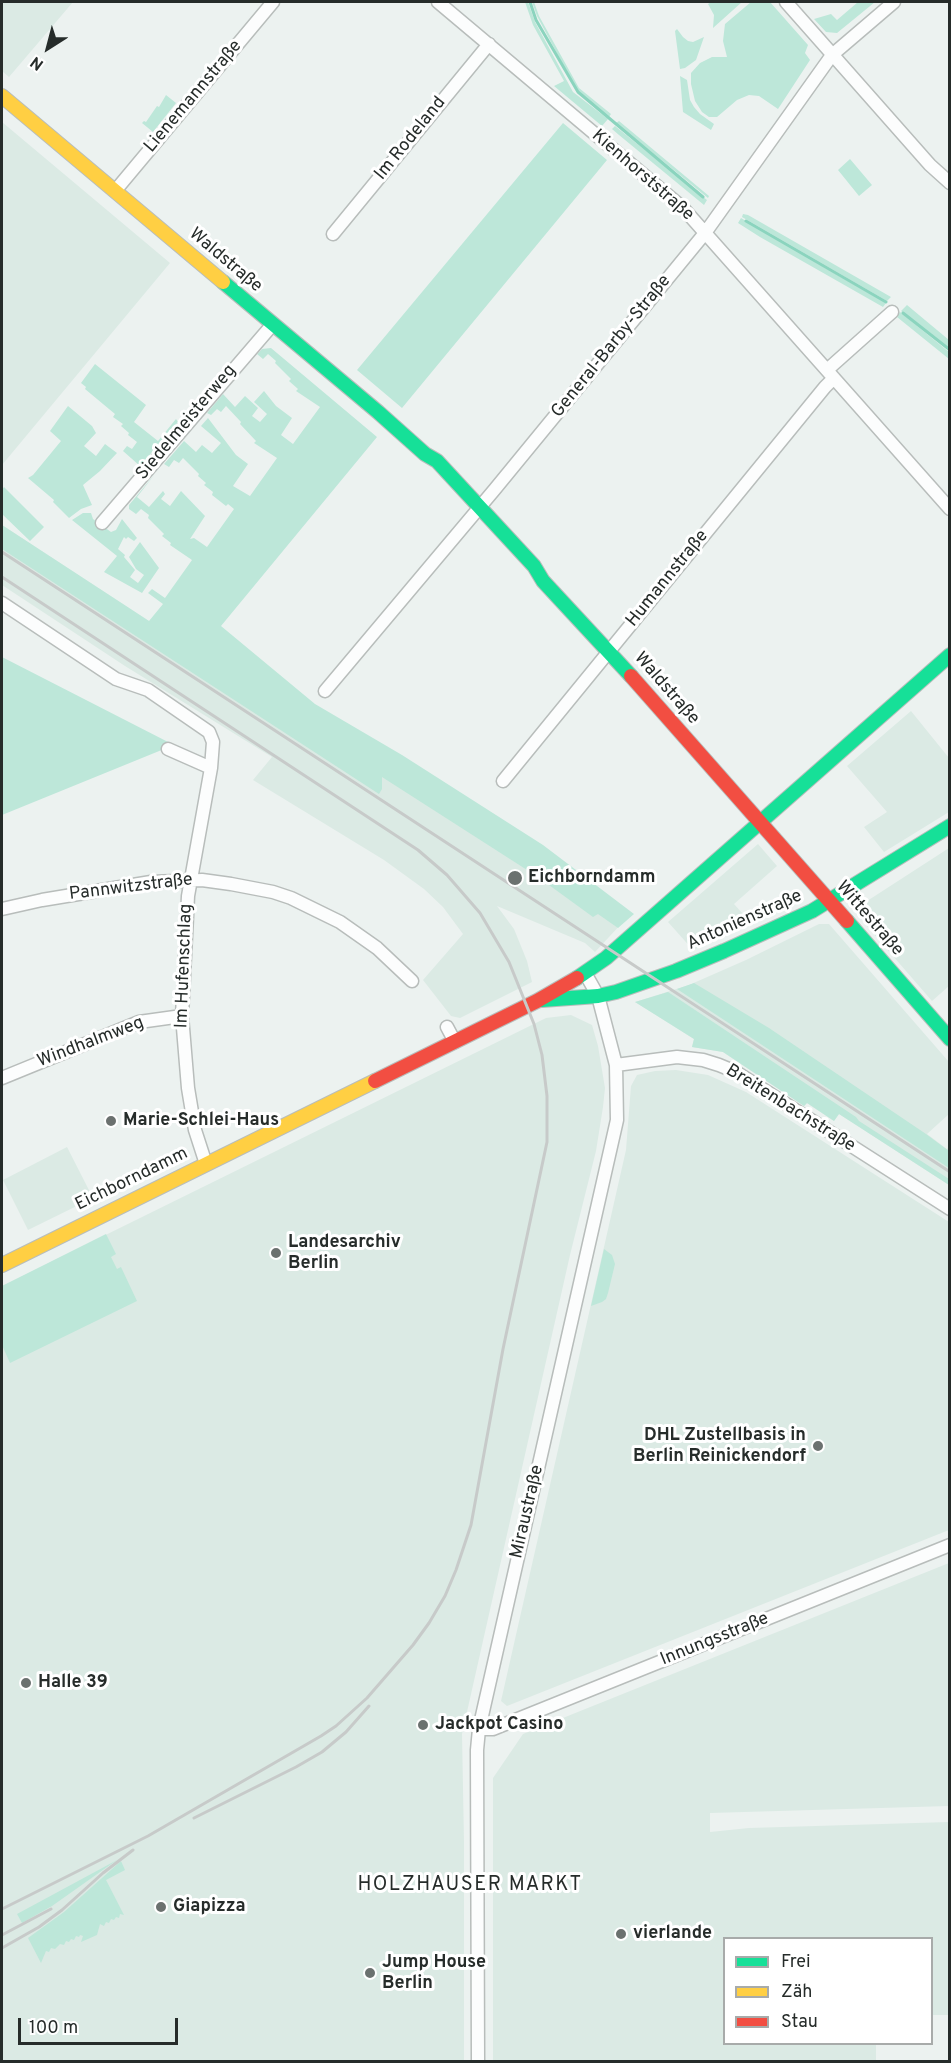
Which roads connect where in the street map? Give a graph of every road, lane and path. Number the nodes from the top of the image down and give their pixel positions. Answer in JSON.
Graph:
{"nodes":[{"id":1,"x":273,"y":2,"type":"edge"},
{"id":2,"x":438,"y":2,"type":"edge"},
{"id":3,"x":786,"y":2,"type":"edge"},
{"id":4,"x":894,"y":2,"type":"edge"},
{"id":5,"x":489,"y":44,"type":"junction"},
{"id":6,"x":832,"y":55,"type":"junction"},
{"id":7,"x":2,"y":96,"type":"edge"},
{"id":8,"x":950,"y":183,"type":"edge"},
{"id":9,"x":115,"y":191,"type":"junction"},
{"id":10,"x":705,"y":233,"type":"junction"},
{"id":11,"x":333,"y":234,"type":"dead end"},
{"id":12,"x":892,"y":312,"type":"dead end"},
{"id":13,"x":273,"y":324,"type":"junction"},
{"id":14,"x":830,"y":374,"type":"junction"},
{"id":15,"x":478,"y":509,"type":"junction"},
{"id":16,"x":950,"y":509,"type":"edge"},
{"id":17,"x":102,"y":523,"type":"dead end"},
{"id":18,"x":2,"y":603,"type":"edge"},
{"id":19,"x":609,"y":651,"type":"junction"},
{"id":20,"x":950,"y":655,"type":"edge"},
{"id":21,"x":326,"y":691,"type":"dead end"},
{"id":22,"x":168,"y":749,"type":"dead end"},
{"id":23,"x":211,"y":768,"type":"junction"},
{"id":24,"x":503,"y":781,"type":"dead end"},
{"id":25,"x":760,"y":823,"type":"junction"},
{"id":26,"x":950,"y":826,"type":"edge"},
{"id":27,"x":190,"y":880,"type":"junction"},
{"id":28,"x":829,"y":901,"type":"junction"},
{"id":29,"x":2,"y":909,"type":"edge"},
{"id":30,"x":585,"y":973,"type":"junction"},
{"id":31,"x":412,"y":981,"type":"dead end"},
{"id":32,"x":598,"y":996,"type":"junction"},
{"id":33,"x":537,"y":1001,"type":"junction"},
{"id":34,"x":182,"y":1016,"type":"junction"},
{"id":35,"x":447,"y":1026,"type":"dead end"},
{"id":36,"x":950,"y":1039,"type":"edge"},
{"id":37,"x":455,"y":1042,"type":"junction"},
{"id":38,"x":616,"y":1065,"type":"junction"},
{"id":39,"x":2,"y":1078,"type":"edge"},
{"id":40,"x":206,"y":1164,"type":"junction"},
{"id":41,"x":950,"y":1209,"type":"edge"},
{"id":42,"x":2,"y":1265,"type":"edge"},
{"id":43,"x":950,"y":1545,"type":"edge"},
{"id":44,"x":479,"y":1729,"type":"junction"},
{"id":45,"x":478,"y":2061,"type":"edge"}],
"edges":[{"from":1,"to":9,"type":"street","name":"Lienemannstraße"},
{"from":2,"to":5,"type":"street","name":"Kienhorststraße"},
{"from":3,"to":6,"type":"street"},
{"from":4,"to":6,"type":"street","name":"General-Barby-Straße"},
{"from":5,"to":10,"type":"street","name":"Kienhorststraße"},
{"from":5,"to":11,"type":"street","name":"Im Rodeland"},
{"from":6,"to":8,"type":"street"},
{"from":6,"to":10,"type":"street","name":"General-Barby-Straße"},
{"from":7,"to":9,"type":"main road","name":"Waldstraße"},
{"from":9,"to":13,"type":"main road","name":"Waldstraße"},
{"from":10,"to":14,"type":"street","name":"Kienhorststraße"},
{"from":10,"to":15,"type":"street","name":"General-Barby-Straße"},
{"from":12,"to":14,"type":"street"},
{"from":13,"to":15,"type":"main road","name":"Waldstraße"},
{"from":13,"to":17,"type":"street","name":"Siedelmeisterweg"},
{"from":14,"to":16,"type":"street","name":"Kienhorststraße"},
{"from":14,"to":19,"type":"street","name":"Humannstraße"},
{"from":15,"to":19,"type":"main road","name":"Waldstraße"},
{"from":15,"to":21,"type":"street","name":"General-Barby-Straße"},
{"from":18,"to":23,"type":"street","name":"Im Hufenschlag"},
{"from":19,"to":24,"type":"street","name":"Humannstraße"},
{"from":19,"to":25,"type":"main road","name":"Waldstraße"},
{"from":20,"to":25,"type":"main road","name":"Eichborndamm"},
{"from":22,"to":23,"type":"street"},
{"from":23,"to":27,"type":"street","name":"Im Hufenschlag"},
{"from":25,"to":28,"type":"main road","name":"Wittestraße"},
{"from":25,"to":30,"type":"main road","name":"Eichborndamm"},
{"from":26,"to":28,"type":"main road","name":"Antonienstraße"},
{"from":27,"to":29,"type":"street","name":"Pannwitzstraße"},
{"from":27,"to":31,"type":"street","name":"Pannwitzstraße"},
{"from":27,"to":34,"type":"street","name":"Im Hufenschlag"},
{"from":28,"to":32,"type":"main road","name":"Antonienstraße"},
{"from":28,"to":36,"type":"main road","name":"Wittestraße"},
{"from":30,"to":32,"type":"street","name":"Miraustraße"},
{"from":30,"to":33,"type":"main road","name":"Eichborndamm"},
{"from":32,"to":33,"type":"main road","name":"Antonienstraße"},
{"from":32,"to":38,"type":"street","name":"Miraustraße"},
{"from":33,"to":37,"type":"main road","name":"Eichborndamm"},
{"from":34,"to":39,"type":"street","name":"Windhalmweg"},
{"from":34,"to":40,"type":"street","name":"Im Hufenschlag"},
{"from":35,"to":37,"type":"street"},
{"from":37,"to":40,"type":"main road","name":"Eichborndamm"},
{"from":38,"to":41,"type":"street","name":"Breitenbachstraße"},
{"from":38,"to":44,"type":"street","name":"Miraustraße"},
{"from":40,"to":42,"type":"main road","name":"Eichborndamm"},
{"from":43,"to":44,"type":"street","name":"Innungsstraße"},
{"from":44,"to":45,"type":"street","name":"Miraustraße"}]}
